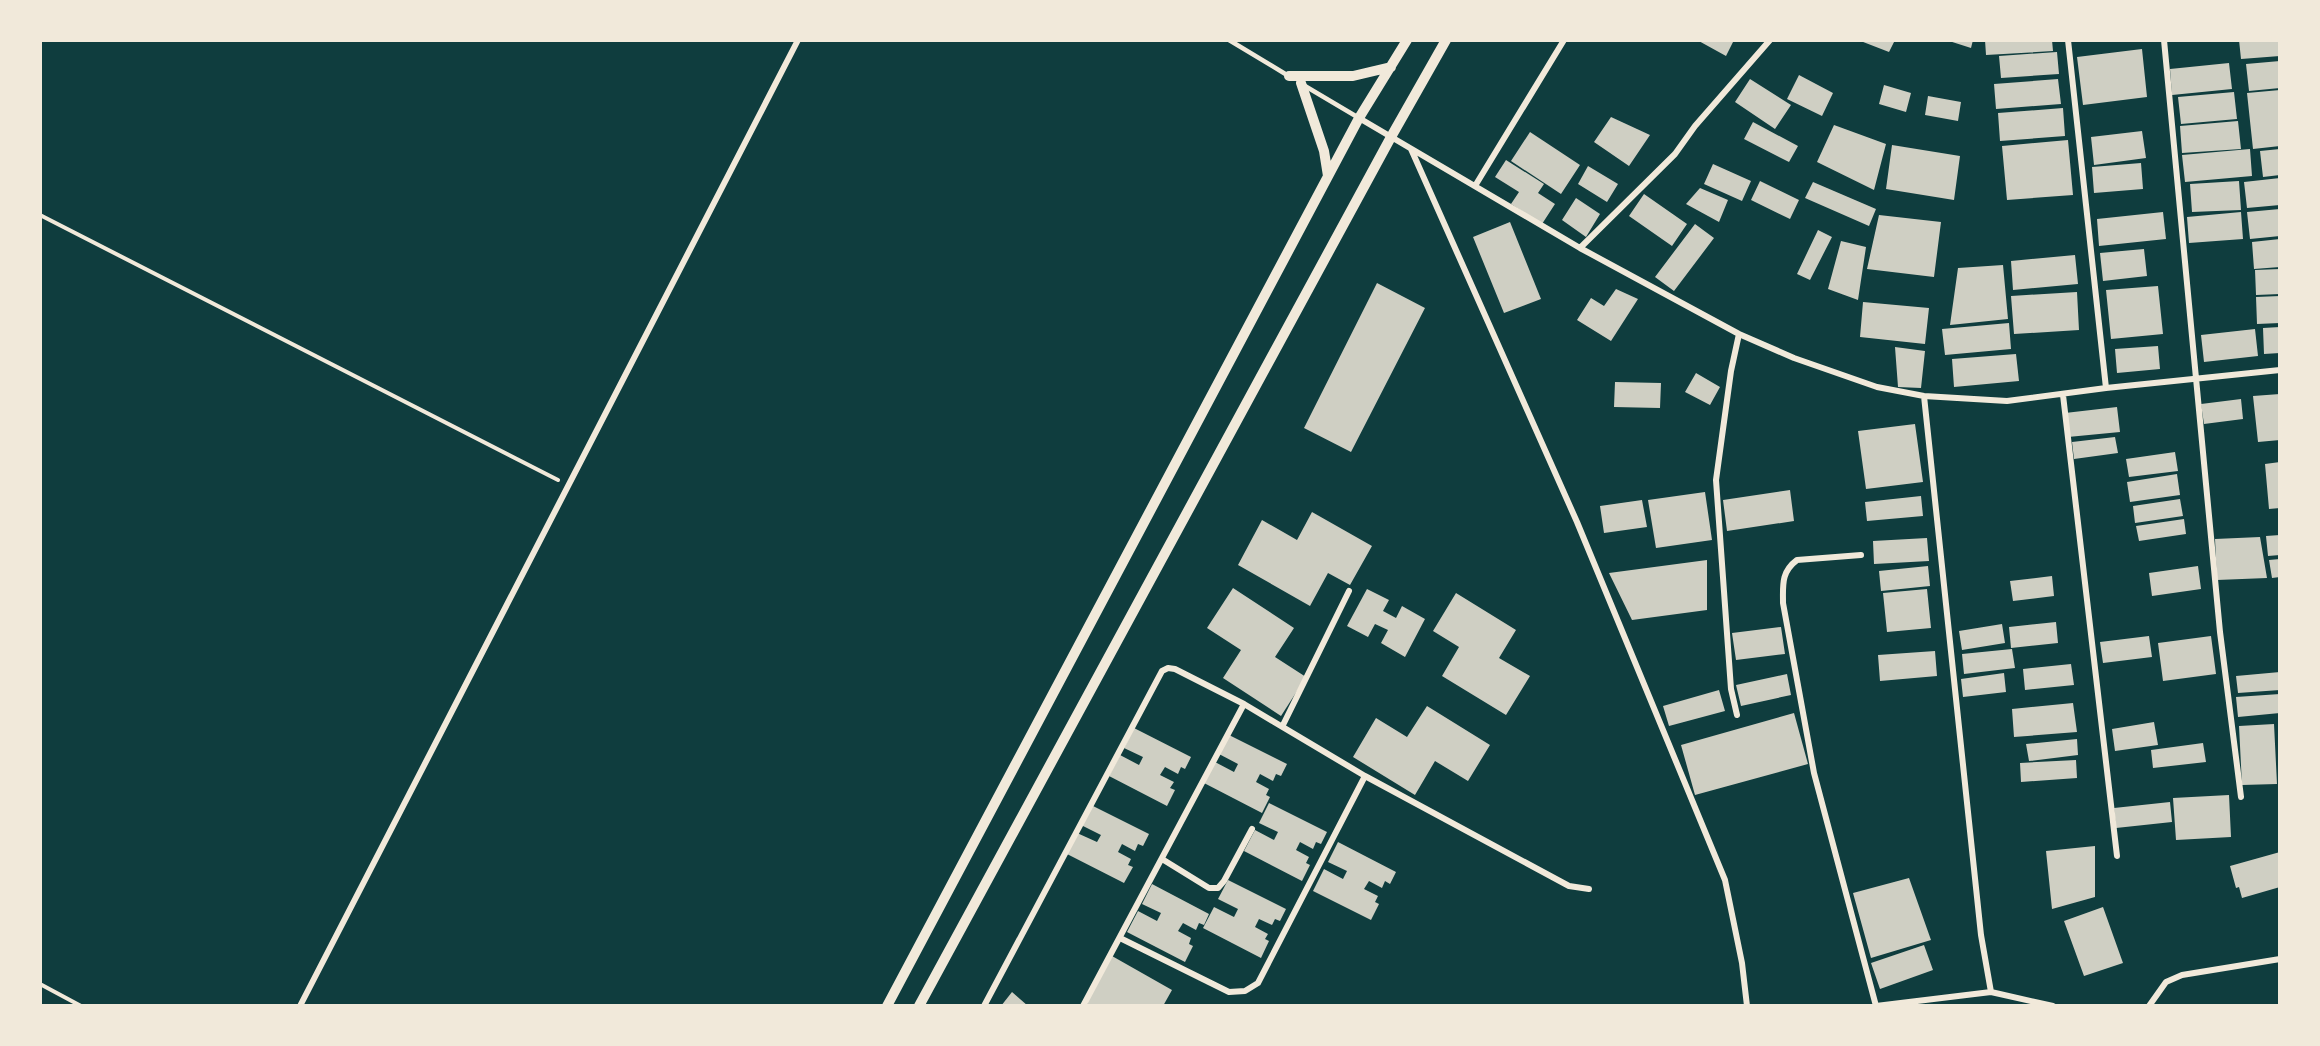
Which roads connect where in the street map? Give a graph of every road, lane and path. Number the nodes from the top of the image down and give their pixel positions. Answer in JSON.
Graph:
{"nodes":[{"id":1,"x":798,"y":40,"type":"edge"},
{"id":2,"x":1229,"y":40,"type":"edge"},
{"id":3,"x":1407,"y":40,"type":"edge"},
{"id":4,"x":1446,"y":40,"type":"edge"},
{"id":5,"x":1564,"y":40,"type":"edge"},
{"id":6,"x":1770,"y":40,"type":"edge"},
{"id":7,"x":2068,"y":40,"type":"edge"},
{"id":8,"x":2164,"y":40,"type":"edge"},
{"id":9,"x":1390,"y":67,"type":"junction"},
{"id":10,"x":1289,"y":76,"type":"junction"},
{"id":11,"x":1301,"y":83,"type":"junction"},
{"id":12,"x":1359,"y":118,"type":"junction"},
{"id":13,"x":1390,"y":137,"type":"junction"},
{"id":14,"x":1411,"y":149,"type":"junction"},
{"id":15,"x":1328,"y":177,"type":"junction"},
{"id":16,"x":1474,"y":186,"type":"junction"},
{"id":17,"x":40,"y":215,"type":"edge"},
{"id":18,"x":1580,"y":248,"type":"junction"},
{"id":19,"x":1739,"y":334,"type":"junction"},
{"id":20,"x":2280,"y":370,"type":"edge"},
{"id":21,"x":2194,"y":380,"type":"junction"},
{"id":22,"x":2106,"y":388,"type":"junction"},
{"id":23,"x":2063,"y":395,"type":"junction"},
{"id":24,"x":1924,"y":396,"type":"junction"},
{"id":25,"x":568,"y":485,"type":"junction"},
{"id":26,"x":1862,"y":555,"type":"dead end"},
{"id":27,"x":1349,"y":591,"type":"dead end"},
{"id":28,"x":1244,"y":704,"type":"junction"},
{"id":29,"x":1737,"y":716,"type":"dead end"},
{"id":30,"x":1283,"y":725,"type":"junction"},
{"id":31,"x":1365,"y":776,"type":"junction"},
{"id":32,"x":2241,"y":798,"type":"dead end"},
{"id":33,"x":1252,"y":830,"type":"dead end"},
{"id":34,"x":2117,"y":856,"type":"dead end"},
{"id":35,"x":1162,"y":860,"type":"junction"},
{"id":36,"x":1589,"y":890,"type":"dead end"},
{"id":37,"x":1120,"y":938,"type":"junction"},
{"id":38,"x":2280,"y":959,"type":"edge"},
{"id":39,"x":40,"y":984,"type":"edge"},
{"id":40,"x":1991,"y":993,"type":"junction"},
{"id":41,"x":81,"y":1005,"type":"edge"},
{"id":42,"x":300,"y":1005,"type":"edge"},
{"id":43,"x":887,"y":1005,"type":"edge"},
{"id":44,"x":919,"y":1005,"type":"edge"},
{"id":45,"x":984,"y":1005,"type":"edge"},
{"id":46,"x":1083,"y":1005,"type":"edge"},
{"id":47,"x":1747,"y":1005,"type":"edge"},
{"id":48,"x":1876,"y":1005,"type":"edge"},
{"id":49,"x":2053,"y":1005,"type":"edge"},
{"id":50,"x":2149,"y":1005,"type":"edge"}],
"edges":[{"from":1,"to":25,"type":"street"},
{"from":2,"to":10,"type":"lane"},
{"from":3,"to":9,"type":"street"},
{"from":4,"to":13,"type":"street"},
{"from":5,"to":16,"type":"street"},
{"from":6,"to":18,"type":"street"},
{"from":7,"to":22,"type":"street"},
{"from":8,"to":21,"type":"street"},
{"from":9,"to":10,"type":"street"},
{"from":9,"to":12,"type":"street"},
{"from":10,"to":11,"type":"lane"},
{"from":11,"to":12,"type":"lane"},
{"from":11,"to":15,"type":"street"},
{"from":12,"to":13,"type":"street"},
{"from":12,"to":15,"type":"street"},
{"from":13,"to":14,"type":"street"},
{"from":13,"to":44,"type":"street"},
{"from":14,"to":16,"type":"street"},
{"from":14,"to":47,"type":"street"},
{"from":15,"to":43,"type":"street"},
{"from":16,"to":18,"type":"street"},
{"from":17,"to":25,"type":"path"},
{"from":18,"to":19,"type":"street"},
{"from":19,"to":24,"type":"street"},
{"from":19,"to":29,"type":"street"},
{"from":20,"to":21,"type":"street"},
{"from":21,"to":22,"type":"street"},
{"from":21,"to":32,"type":"street"},
{"from":22,"to":23,"type":"street"},
{"from":23,"to":24,"type":"street"},
{"from":23,"to":34,"type":"street"},
{"from":24,"to":40,"type":"street"},
{"from":25,"to":42,"type":"street"},
{"from":26,"to":48,"type":"street"},
{"from":27,"to":30,"type":"street"},
{"from":28,"to":30,"type":"street"},
{"from":28,"to":35,"type":"street"},
{"from":28,"to":45,"type":"street"},
{"from":30,"to":31,"type":"street"},
{"from":31,"to":36,"type":"street"},
{"from":31,"to":37,"type":"street"},
{"from":33,"to":35,"type":"street"},
{"from":35,"to":37,"type":"street"},
{"from":37,"to":46,"type":"street"},
{"from":38,"to":50,"type":"street"},
{"from":39,"to":41,"type":"path"},
{"from":40,"to":48,"type":"street"},
{"from":40,"to":49,"type":"street"}]}
